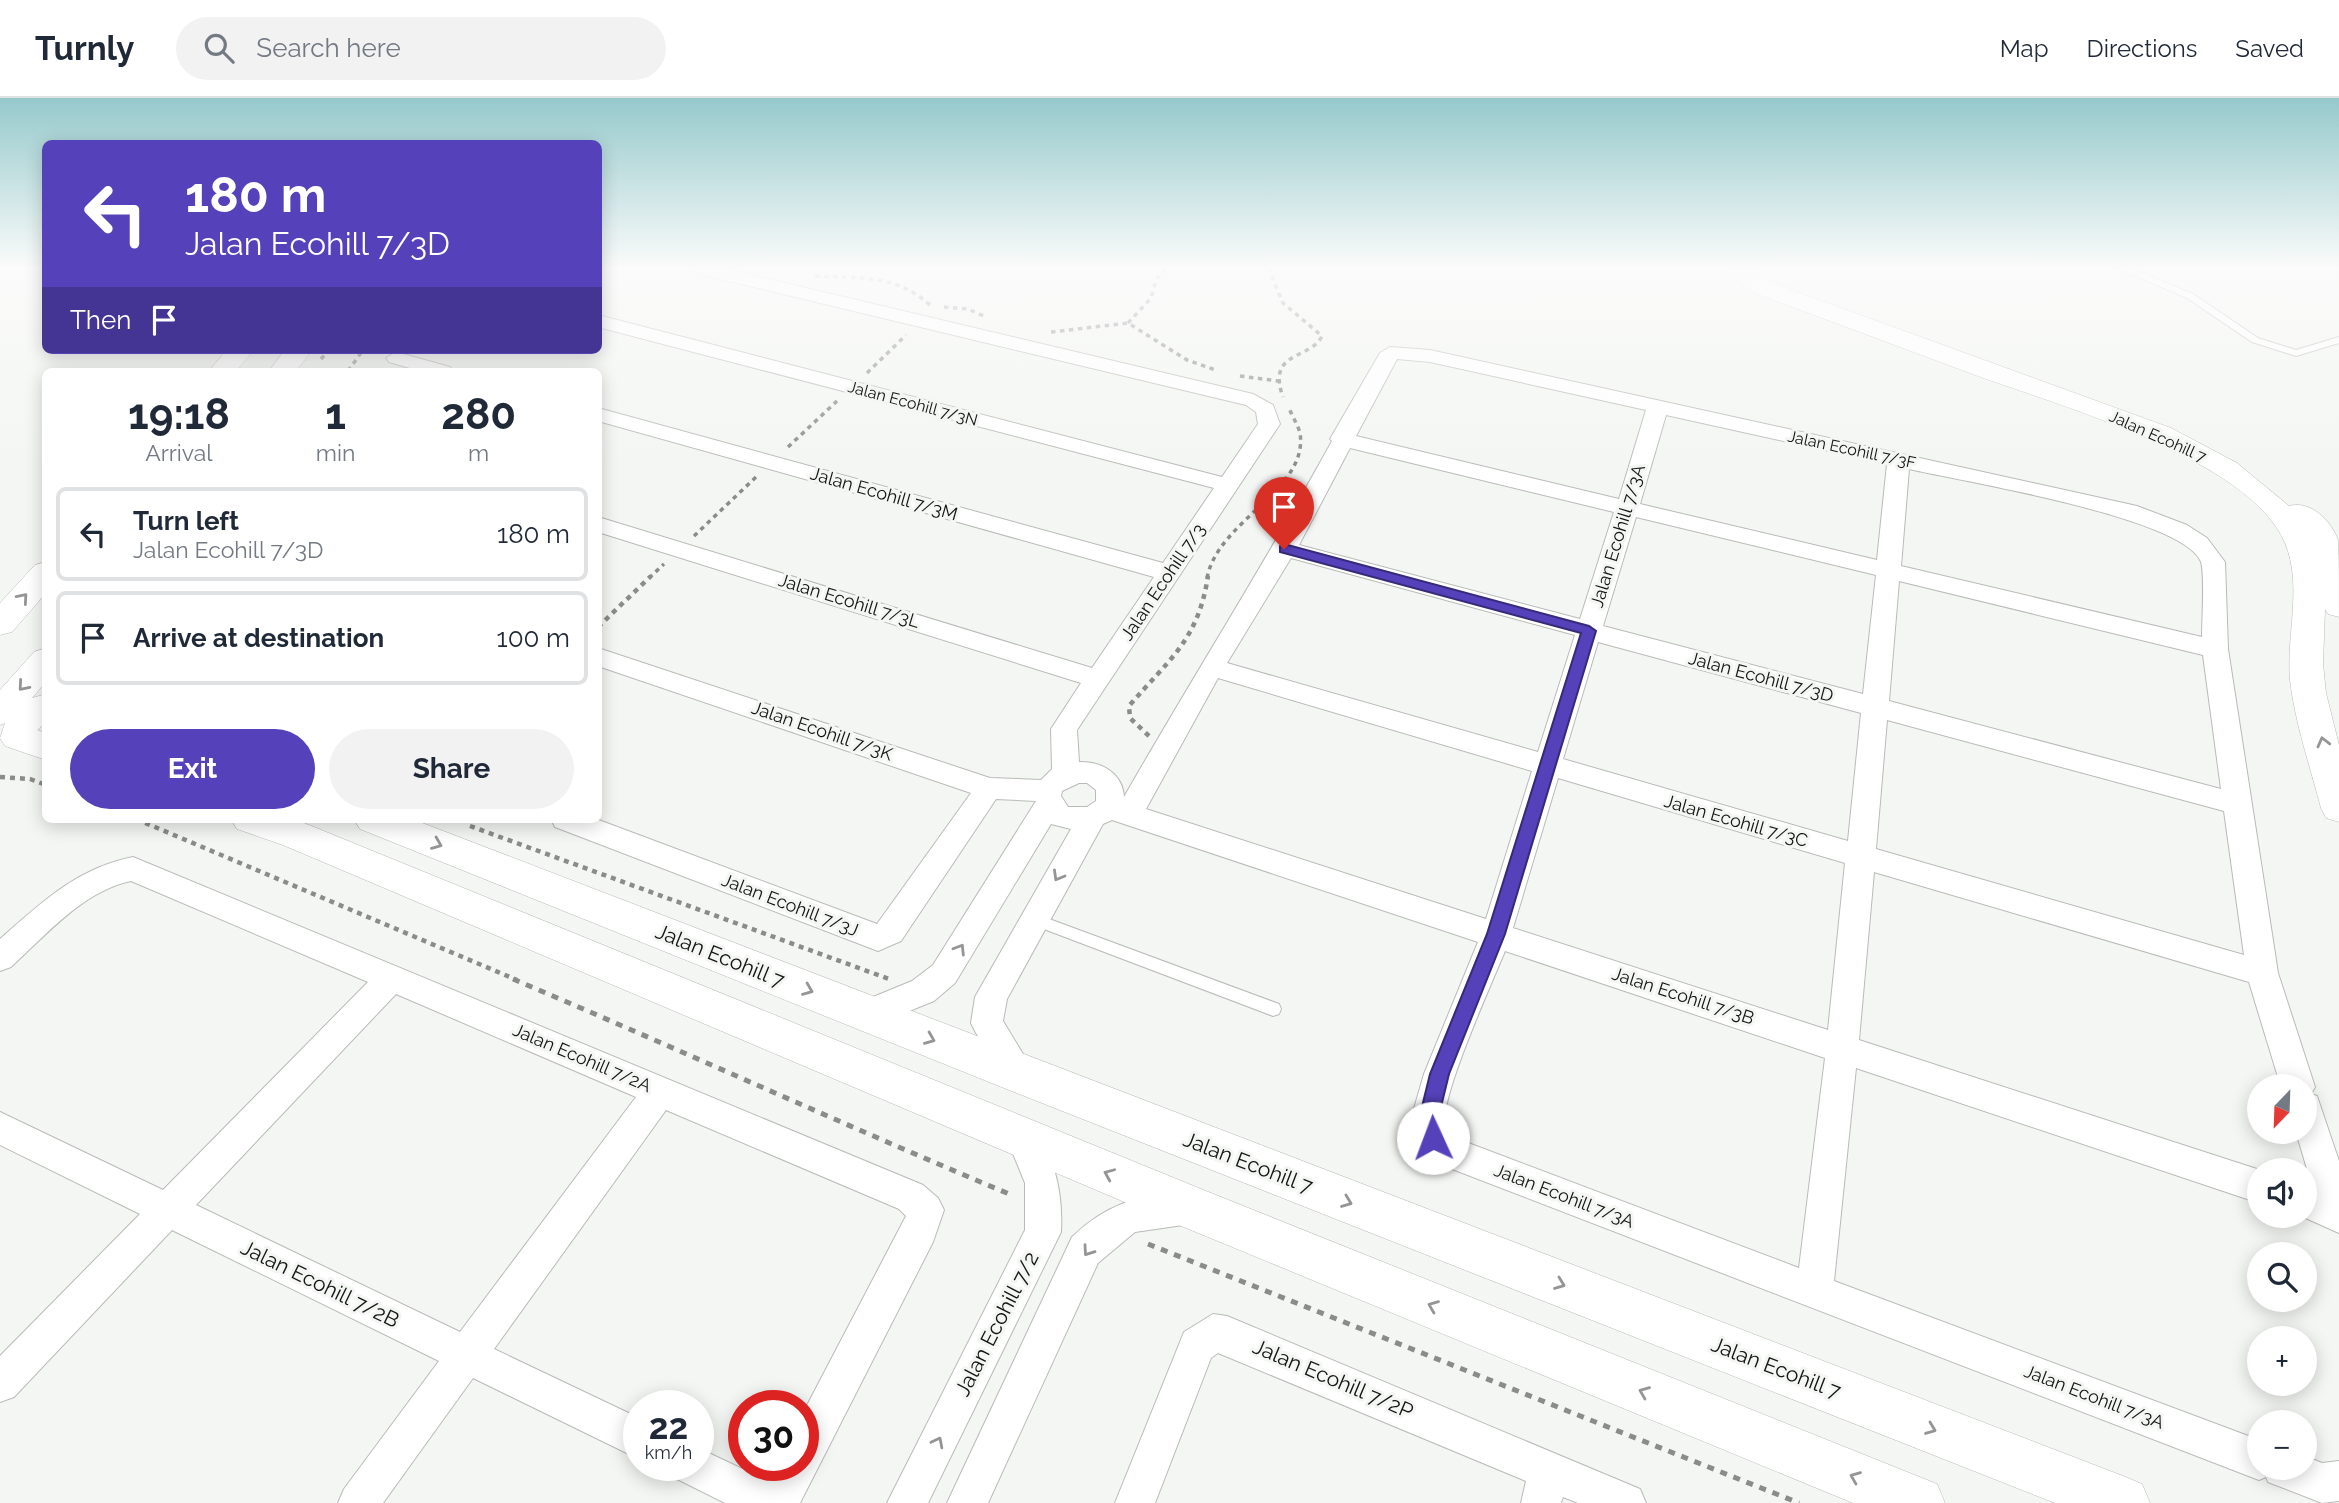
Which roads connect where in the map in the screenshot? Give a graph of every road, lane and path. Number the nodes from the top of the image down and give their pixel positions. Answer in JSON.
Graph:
{"nodes":[{"id":1,"x":646,"y":334,"type":"edge"},
{"id":2,"x":974,"y":334,"type":"edge"},
{"id":3,"x":1145,"y":334,"type":"edge"},
{"id":4,"x":1887,"y":334,"type":"edge"},
{"id":5,"x":1916,"y":334,"type":"edge"},
{"id":6,"x":2245,"y":334,"type":"edge"},
{"id":7,"x":2339,"y":340,"type":"edge"},
{"id":8,"x":237,"y":354,"type":"edge"},
{"id":9,"x":296,"y":354,"type":"edge"},
{"id":10,"x":395,"y":360,"type":"edge"},
{"id":11,"x":225,"y":368,"type":"edge"},
{"id":12,"x":284,"y":368,"type":"edge"},
{"id":13,"x":430,"y":368,"type":"edge"},
{"id":14,"x":1278,"y":381,"type":"dead end"},
{"id":15,"x":1658,"y":407,"type":"junction"},
{"id":16,"x":602,"y":415,"type":"edge"},
{"id":17,"x":1341,"y":439,"type":"junction"},
{"id":18,"x":1899,"y":458,"type":"junction"},
{"id":19,"x":1228,"y":485,"type":"junction"},
{"id":20,"x":1626,"y":508,"type":"junction"},
{"id":21,"x":602,"y":525,"type":"edge"},
{"id":22,"x":1284,"y":549,"type":"junction"},
{"id":23,"x":1887,"y":571,"type":"junction"},
{"id":24,"x":1169,"y":573,"type":"junction"},
{"id":25,"x":42,"y":577,"type":"edge"},
{"id":26,"x":2339,"y":606,"type":"edge"},
{"id":27,"x":0,"y":624,"type":"edge"},
{"id":28,"x":1589,"y":631,"type":"junction"},
{"id":29,"x":2215,"y":649,"type":"junction"},
{"id":30,"x":602,"y":658,"type":"edge"},
{"id":31,"x":42,"y":665,"type":"edge"},
{"id":32,"x":1211,"y":667,"type":"junction"},
{"id":33,"x":1098,"y":679,"type":"junction"},
{"id":34,"x":1875,"y":707,"type":"junction"},
{"id":35,"x":42,"y":708,"type":"edge"},
{"id":36,"x":0,"y":712,"type":"edge"},
{"id":37,"x":42,"y":747,"type":"edge"},
{"id":38,"x":42,"y":750,"type":"edge"},
{"id":39,"x":0,"y":757,"type":"edge"},
{"id":40,"x":1548,"y":766,"type":"junction"},
{"id":41,"x":0,"y":777,"type":"edge"},
{"id":42,"x":42,"y":784,"type":"edge"},
{"id":43,"x":989,"y":788,"type":"junction"},
{"id":44,"x":1055,"y":789,"type":"junction"},
{"id":45,"x":2238,"y":804,"type":"junction"},
{"id":46,"x":2339,"y":808,"type":"edge"},
{"id":47,"x":1110,"y":812,"type":"junction"},
{"id":48,"x":145,"y":823,"type":"edge"},
{"id":49,"x":261,"y":823,"type":"edge"},
{"id":50,"x":383,"y":823,"type":"edge"},
{"id":51,"x":576,"y":823,"type":"edge"},
{"id":52,"x":464,"y":824,"type":"dead end"},
{"id":53,"x":1861,"y":857,"type":"junction"},
{"id":54,"x":1033,"y":919,"type":"junction"},
{"id":55,"x":1496,"y":934,"type":"junction"},
{"id":56,"x":0,"y":958,"type":"edge"},
{"id":57,"x":2262,"y":973,"type":"junction"},
{"id":58,"x":392,"y":978,"type":"junction"},
{"id":59,"x":923,"y":991,"type":"junction"},
{"id":60,"x":1273,"y":1009,"type":"dead end"},
{"id":61,"x":867,"y":1014,"type":"junction"},
{"id":62,"x":1842,"y":1048,"type":"junction"},
{"id":63,"x":1019,"y":1074,"type":"junction"},
{"id":64,"x":2294,"y":1074,"type":"edge"},
{"id":65,"x":660,"y":1091,"type":"junction"},
{"id":66,"x":0,"y":1128,"type":"edge"},
{"id":67,"x":1024,"y":1139,"type":"junction"},
{"id":68,"x":2317,"y":1144,"type":"edge"},
{"id":69,"x":2247,"y":1181,"type":"edge"},
{"id":70,"x":2317,"y":1205,"type":"edge"},
{"id":71,"x":1190,"y":1208,"type":"junction"},
{"id":72,"x":1045,"y":1209,"type":"junction"},
{"id":73,"x":168,"y":1210,"type":"junction"},
{"id":74,"x":2339,"y":1214,"type":"edge"},
{"id":75,"x":1815,"y":1292,"type":"junction"},
{"id":76,"x":467,"y":1355,"type":"junction"},
{"id":77,"x":0,"y":1383,"type":"edge"},
{"id":78,"x":819,"y":1423,"type":"edge"},
{"id":79,"x":623,"y":1431,"type":"edge"},
{"id":80,"x":2247,"y":1455,"type":"edge"},
{"id":81,"x":714,"y":1476,"type":"edge"},
{"id":82,"x":790,"y":1481,"type":"edge"},
{"id":83,"x":1545,"y":1487,"type":"edge"},
{"id":84,"x":358,"y":1503,"type":"edge"},
{"id":85,"x":769,"y":1503,"type":"edge"},
{"id":86,"x":778,"y":1503,"type":"edge"},
{"id":87,"x":907,"y":1503,"type":"edge"},
{"id":88,"x":967,"y":1503,"type":"edge"},
{"id":89,"x":1135,"y":1503,"type":"edge"},
{"id":90,"x":1626,"y":1503,"type":"edge"},
{"id":91,"x":1918,"y":1503,"type":"edge"},
{"id":92,"x":2123,"y":1503,"type":"edge"}],
"edges":[{"from":1,"to":19,"type":"street","name":"Jalan Ecohill 7/3N"},
{"from":2,"to":19,"type":"street","name":"Jalan Ecohill 7/3"},
{"from":3,"to":14,"type":"path"},
{"from":46,"to":4,"type":"street","name":"Jalan Ecohill 7","one_way":true},
{"from":5,"to":26,"type":"street"},
{"from":6,"to":7,"type":"lane"},
{"from":8,"to":11,"type":"street"},
{"from":9,"to":12,"type":"street"},
{"from":10,"to":13,"type":"street"},
{"from":15,"to":17,"type":"street","name":"Jalan Ecohill 7/3F"},
{"from":15,"to":18,"type":"street","name":"Jalan Ecohill 7/3F"},
{"from":15,"to":20,"type":"street","name":"Jalan Ecohill 7/3A"},
{"from":16,"to":24,"type":"street","name":"Jalan Ecohill 7/3M"},
{"from":17,"to":20,"type":"street"},
{"from":17,"to":22,"type":"street"},
{"from":18,"to":23,"type":"street"},
{"from":18,"to":29,"type":"street","name":"Jalan Ecohill 7/3F"},
{"from":19,"to":24,"type":"street","name":"Jalan Ecohill 7/3"},
{"from":20,"to":23,"type":"street"},
{"from":20,"to":28,"type":"street","name":"Jalan Ecohill 7/3A"},
{"from":21,"to":33,"type":"street","name":"Jalan Ecohill 7/3L"},
{"from":22,"to":28,"type":"street","name":"Jalan Ecohill 7/3D"},
{"from":22,"to":32,"type":"street"},
{"from":23,"to":29,"type":"street"},
{"from":23,"to":34,"type":"street"},
{"from":24,"to":33,"type":"street","name":"Jalan Ecohill 7/3"},
{"from":27,"to":25,"type":"street","one_way":true},
{"from":28,"to":34,"type":"street","name":"Jalan Ecohill 7/3D"},
{"from":28,"to":40,"type":"street","name":"Jalan Ecohill 7/3A"},
{"from":29,"to":45,"type":"street","name":"Jalan Ecohill 7/3F"},
{"from":30,"to":43,"type":"street","name":"Jalan Ecohill 7/3K"},
{"from":31,"to":36,"type":"street","one_way":true},
{"from":32,"to":40,"type":"street","name":"Jalan Ecohill 7/3C"},
{"from":32,"to":47,"type":"street"},
{"from":33,"to":44,"type":"street","name":"Jalan Ecohill 7/3"},
{"from":34,"to":45,"type":"street","name":"Jalan Ecohill 7/3D"},
{"from":34,"to":53,"type":"street"},
{"from":35,"to":37,"type":"street"},
{"from":38,"to":39,"type":"street"},
{"from":40,"to":53,"type":"street","name":"Jalan Ecohill 7/3C"},
{"from":40,"to":55,"type":"street","name":"Jalan Ecohill 7/3A"},
{"from":41,"to":42,"type":"path"},
{"from":43,"to":44,"type":"street","name":"Jalan Ecohill 7/3K"},
{"from":43,"to":51,"type":"street","name":"Jalan Ecohill 7/3J"},
{"from":44,"to":47,"type":"street"},
{"from":44,"to":47,"type":"street"},
{"from":59,"to":44,"type":"street","one_way":true},
{"from":45,"to":57,"type":"street","name":"Jalan Ecohill 7/3F"},
{"from":47,"to":54,"type":"street","one_way":true},
{"from":47,"to":55,"type":"street","name":"Jalan Ecohill 7/3B"},
{"from":48,"to":72,"type":"path"},
{"from":49,"to":67,"type":"street"},
{"from":50,"to":61,"type":"street","name":"Jalan Ecohill 7","one_way":true},
{"from":52,"to":59,"type":"path"},
{"from":53,"to":57,"type":"street","name":"Jalan Ecohill 7/3C"},
{"from":53,"to":62,"type":"street"},
{"from":54,"to":60,"type":"lane"},
{"from":54,"to":63,"type":"street"},
{"from":55,"to":62,"type":"street","name":"Jalan Ecohill 7/3B"},
{"from":55,"to":75,"type":"street","name":"Jalan Ecohill 7/3A"},
{"from":56,"to":58,"type":"street","name":"Jalan Ecohill 7/2A"},
{"from":57,"to":64,"type":"street","name":"Jalan Ecohill 7/3F"},
{"from":58,"to":65,"type":"street","name":"Jalan Ecohill 7/2A"},
{"from":58,"to":73,"type":"street"},
{"from":59,"to":61,"type":"street"},
{"from":61,"to":63,"type":"street","name":"Jalan Ecohill 7","one_way":true},
{"from":62,"to":69,"type":"street","name":"Jalan Ecohill 7/3B"},
{"from":62,"to":75,"type":"street"},
{"from":63,"to":92,"type":"street","name":"Jalan Ecohill 7","one_way":true},
{"from":65,"to":76,"type":"street"},
{"from":65,"to":78,"type":"street","name":"Jalan Ecohill 7/2A"},
{"from":66,"to":73,"type":"street","name":"Jalan Ecohill 7/2B"},
{"from":71,"to":67,"type":"street","one_way":true},
{"from":67,"to":72,"type":"street","name":"Jalan Ecohill 7/2"},
{"from":68,"to":74,"type":"street"},
{"from":70,"to":74,"type":"street"},
{"from":71,"to":88,"type":"street","one_way":true},
{"from":91,"to":71,"type":"street","one_way":true},
{"from":87,"to":72,"type":"street","name":"Jalan Ecohill 7/2","one_way":true},
{"from":73,"to":76,"type":"street","name":"Jalan Ecohill 7/2B"},
{"from":73,"to":77,"type":"street"},
{"from":75,"to":80,"type":"street","name":"Jalan Ecohill 7/3A"},
{"from":76,"to":79,"type":"street","name":"Jalan Ecohill 7/2B"},
{"from":76,"to":84,"type":"street"},
{"from":81,"to":85,"type":"street"},
{"from":82,"to":86,"type":"street"},
{"from":83,"to":89,"type":"street","name":"Jalan Ecohill 7/2P"},
{"from":83,"to":90,"type":"street","name":"Jalan Ecohill 7/2P"}]}
